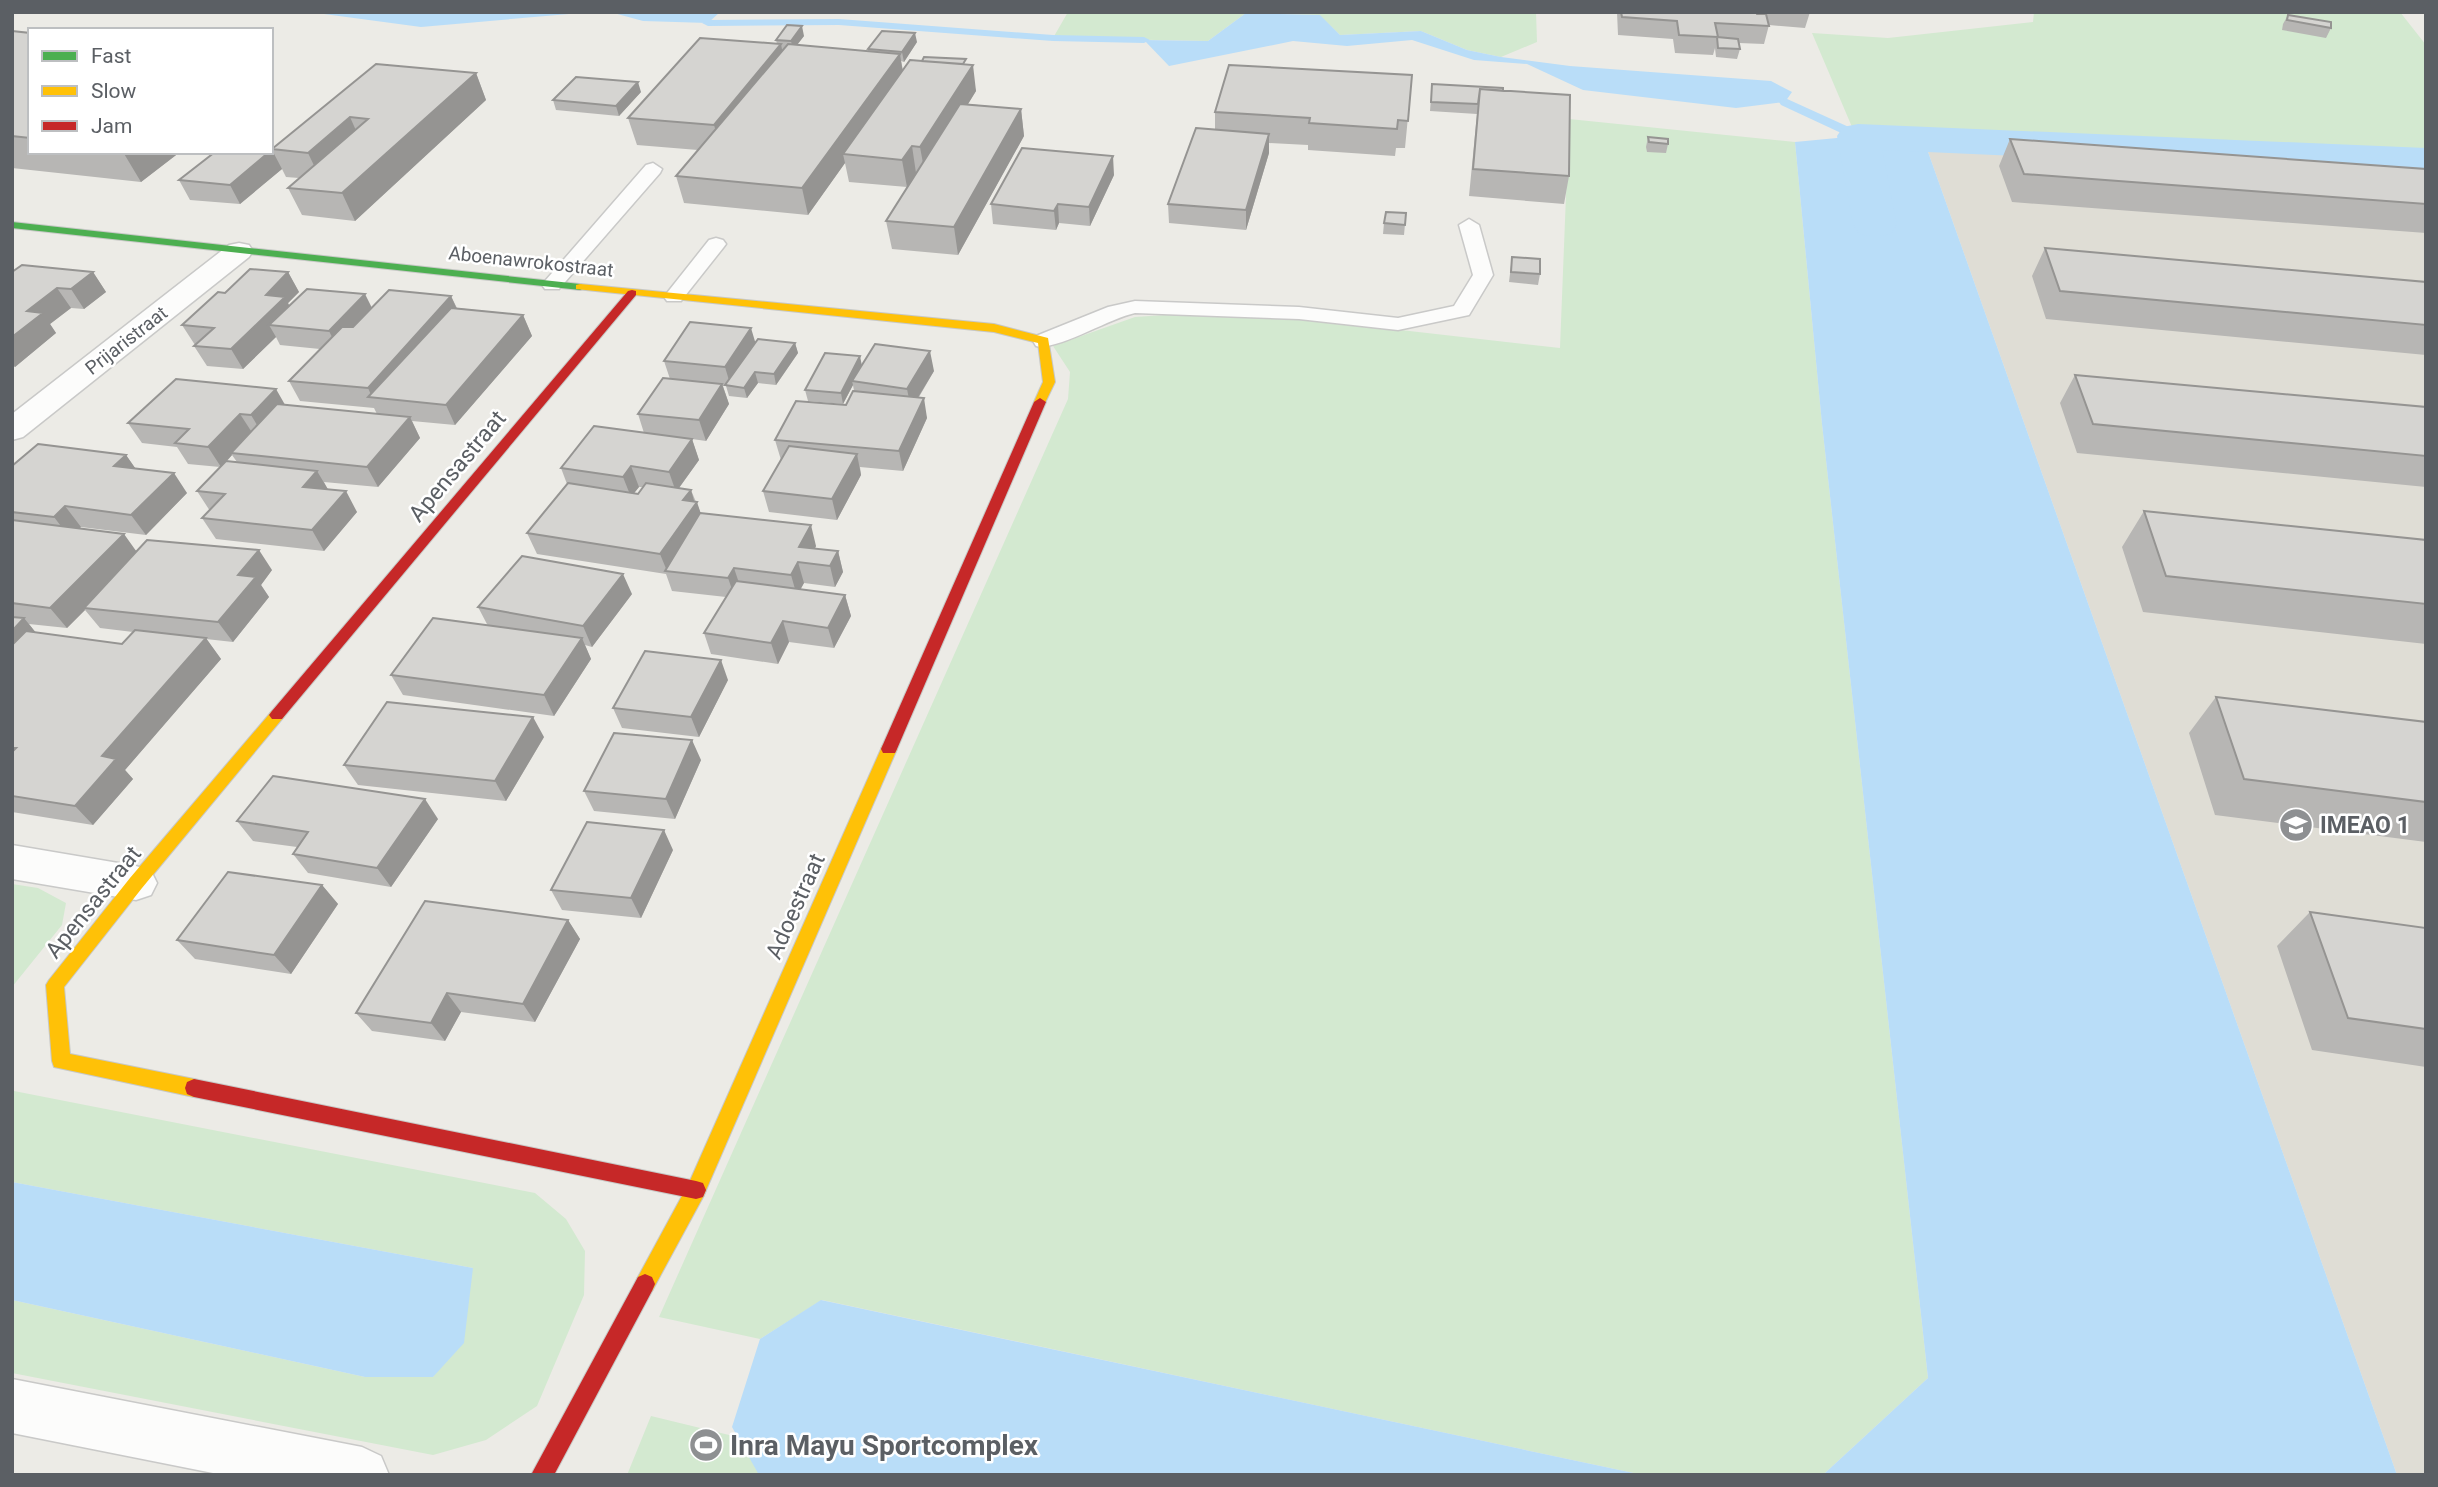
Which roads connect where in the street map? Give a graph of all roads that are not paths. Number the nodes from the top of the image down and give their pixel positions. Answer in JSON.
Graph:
{"nodes":[{"id":1,"x":653,"y":169,"type":"dead end"},
{"id":2,"x":12,"y":225,"type":"edge"},
{"id":3,"x":1469,"y":225,"type":"dead end"},
{"id":4,"x":716,"y":244,"type":"dead end"},
{"id":5,"x":239,"y":251,"type":"junction"},
{"id":6,"x":552,"y":285,"type":"junction"},
{"id":7,"x":632,"y":293,"type":"junction"},
{"id":8,"x":674,"y":297,"type":"junction"},
{"id":9,"x":1044,"y":341,"type":"junction"},
{"id":10,"x":12,"y":430,"type":"edge"},
{"id":11,"x":12,"y":862,"type":"edge"},
{"id":12,"x":136,"y":883,"type":"junction"},
{"id":13,"x":696,"y":1190,"type":"junction"},
{"id":14,"x":12,"y":1406,"type":"edge"},
{"id":15,"x":362,"y":1475,"type":"edge"},
{"id":16,"x":542,"y":1475,"type":"edge"}],
"edges":[{"from":1,"to":6,"type":"lane"},
{"from":2,"to":5,"type":"street","name":"Aboenawrokostraat"},
{"from":3,"to":9,"type":"lane"},
{"from":4,"to":8,"type":"lane"},
{"from":5,"to":6,"type":"street","name":"Aboenawrokostraat"},
{"from":5,"to":10,"type":"street","name":"Prijaristraat"},
{"from":6,"to":7,"type":"street","name":"Aboenawrokostraat"},
{"from":7,"to":8,"type":"street","name":"Aboenawrokostraat"},
{"from":7,"to":12,"type":"street","name":"Apensastraat"},
{"from":8,"to":9,"type":"street","name":"Aboenawrokostraat"},
{"from":9,"to":13,"type":"street","name":"Adoestraat"},
{"from":11,"to":12,"type":"street"},
{"from":12,"to":13,"type":"street","name":"Apensastraat"},
{"from":13,"to":16,"type":"street","name":"Adoestraat"},
{"from":14,"to":15,"type":"street"}]}
